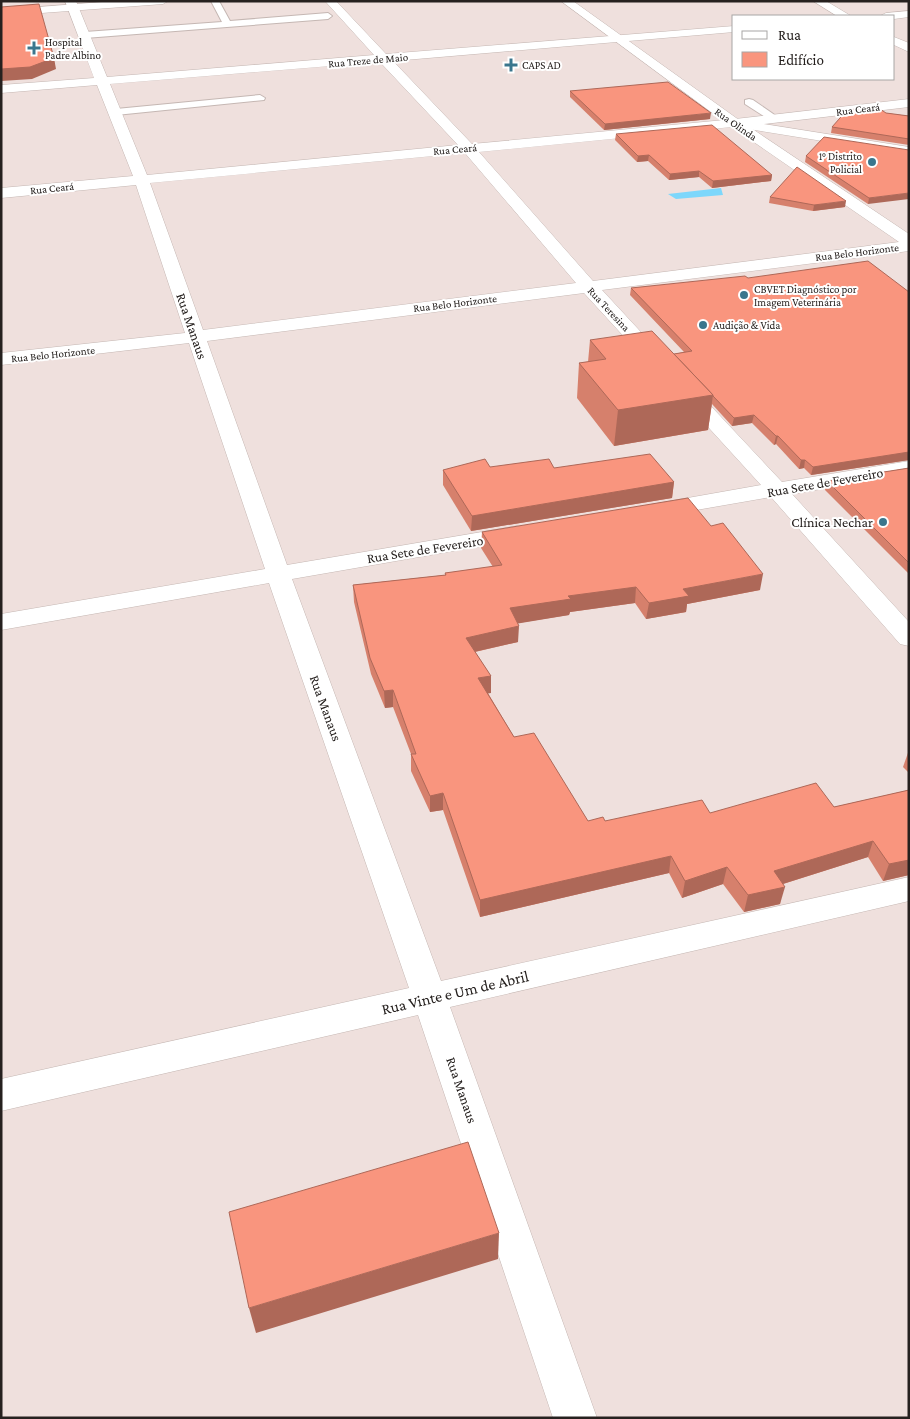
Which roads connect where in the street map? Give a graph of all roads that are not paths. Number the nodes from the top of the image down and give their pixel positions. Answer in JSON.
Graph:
{"nodes":[{"id":1,"x":163,"y":1,"type":"edge"},
{"id":2,"x":215,"y":1,"type":"edge"},
{"id":3,"x":330,"y":1,"type":"edge"},
{"id":4,"x":566,"y":1,"type":"edge"},
{"id":5,"x":818,"y":1,"type":"edge"},
{"id":6,"x":72,"y":5,"type":"edge"},
{"id":7,"x":1,"y":13,"type":"edge"},
{"id":8,"x":909,"y":14,"type":"edge"},
{"id":9,"x":844,"y":15,"type":"edge"},
{"id":10,"x":895,"y":15,"type":"edge"},
{"id":11,"x":328,"y":16,"type":"dead end"},
{"id":12,"x":227,"y":24,"type":"junction"},
{"id":13,"x":732,"y":29,"type":"edge"},
{"id":14,"x":84,"y":35,"type":"junction"},
{"id":15,"x":617,"y":38,"type":"junction"},
{"id":16,"x":895,"y":41,"type":"edge"},
{"id":17,"x":909,"y":48,"type":"edge"},
{"id":18,"x":385,"y":59,"type":"junction"},
{"id":19,"x":102,"y":81,"type":"junction"},
{"id":20,"x":1,"y":89,"type":"edge"},
{"id":21,"x":260,"y":98,"type":"dead end"},
{"id":22,"x":749,"y":102,"type":"dead end"},
{"id":23,"x":909,"y":103,"type":"edge"},
{"id":24,"x":116,"y":112,"type":"junction"},
{"id":25,"x":774,"y":118,"type":"junction"},
{"id":26,"x":735,"y":123,"type":"junction"},
{"id":27,"x":802,"y":134,"type":"junction"},
{"id":28,"x":468,"y":148,"type":"junction"},
{"id":29,"x":909,"y":151,"type":"edge"},
{"id":30,"x":142,"y":178,"type":"junction"},
{"id":31,"x":1,"y":193,"type":"edge"},
{"id":32,"x":909,"y":242,"type":"edge"},
{"id":33,"x":909,"y":246,"type":"edge"},
{"id":34,"x":588,"y":286,"type":"junction"},
{"id":35,"x":196,"y":337,"type":"junction"},
{"id":36,"x":1,"y":359,"type":"edge"},
{"id":37,"x":909,"y":468,"type":"edge"},
{"id":38,"x":777,"y":490,"type":"junction"},
{"id":39,"x":636,"y":513,"type":"edge"},
{"id":40,"x":539,"y":530,"type":"edge"},
{"id":41,"x":278,"y":573,"type":"junction"},
{"id":42,"x":1,"y":622,"type":"edge"},
{"id":43,"x":909,"y":638,"type":"edge"},
{"id":44,"x":909,"y":889,"type":"edge"},
{"id":45,"x":430,"y":998,"type":"junction"},
{"id":46,"x":1,"y":1094,"type":"edge"},
{"id":47,"x":575,"y":1418,"type":"edge"}],
"edges":[{"from":1,"to":6,"type":"street"},
{"from":2,"to":12,"type":"lane"},
{"from":3,"to":18,"type":"street","name":"Rua Teresina"},
{"from":4,"to":15,"type":"street","name":"Rua Olinda"},
{"from":5,"to":9,"type":"street"},
{"from":6,"to":7,"type":"street"},
{"from":6,"to":14,"type":"street","name":"Rua Manaus"},
{"from":8,"to":10,"type":"street"},
{"from":11,"to":12,"type":"lane"},
{"from":12,"to":14,"type":"lane"},
{"from":13,"to":15,"type":"street","name":"Rua Treze de Maio"},
{"from":14,"to":19,"type":"street","name":"Rua Manaus"},
{"from":15,"to":18,"type":"street","name":"Rua Treze de Maio"},
{"from":15,"to":26,"type":"street","name":"Rua Olinda"},
{"from":16,"to":17,"type":"street"},
{"from":18,"to":19,"type":"street","name":"Rua Treze de Maio"},
{"from":18,"to":28,"type":"street","name":"Rua Teresina"},
{"from":19,"to":20,"type":"street","name":"Rua Treze de Maio"},
{"from":19,"to":24,"type":"street","name":"Rua Manaus"},
{"from":21,"to":24,"type":"lane"},
{"from":22,"to":25,"type":"lane"},
{"from":23,"to":25,"type":"street","name":"Rua Ceará"},
{"from":24,"to":30,"type":"street","name":"Rua Manaus"},
{"from":25,"to":26,"type":"street","name":"Rua Ceará"},
{"from":25,"to":27,"type":"street"},
{"from":26,"to":27,"type":"street"},
{"from":26,"to":28,"type":"street","name":"Rua Ceará"},
{"from":26,"to":32,"type":"street","name":"Rua Olinda"},
{"from":27,"to":29,"type":"street"},
{"from":28,"to":30,"type":"street","name":"Rua Ceará"},
{"from":28,"to":34,"type":"street","name":"Rua Teresina"},
{"from":30,"to":31,"type":"street","name":"Rua Ceará"},
{"from":30,"to":35,"type":"street","name":"Rua Manaus"},
{"from":33,"to":34,"type":"street","name":"Rua Belo Horizonte"},
{"from":34,"to":35,"type":"street","name":"Rua Belo Horizonte"},
{"from":34,"to":38,"type":"street","name":"Rua Teresina"},
{"from":35,"to":36,"type":"street","name":"Rua Belo Horizonte"},
{"from":35,"to":41,"type":"street","name":"Rua Manaus"},
{"from":37,"to":38,"type":"street","name":"Rua Sete de Fevereiro"},
{"from":38,"to":39,"type":"street","name":"Rua Sete de Fevereiro"},
{"from":38,"to":43,"type":"street","name":"Rua Teresina"},
{"from":40,"to":41,"type":"street","name":"Rua Sete de Fevereiro"},
{"from":41,"to":42,"type":"street","name":"Rua Sete de Fevereiro"},
{"from":41,"to":45,"type":"street","name":"Rua Manaus"},
{"from":44,"to":45,"type":"street","name":"Rua Vinte e Um de Abril"},
{"from":45,"to":46,"type":"street","name":"Rua Vinte e Um de Abril"},
{"from":45,"to":47,"type":"street","name":"Rua Manaus"}]}
